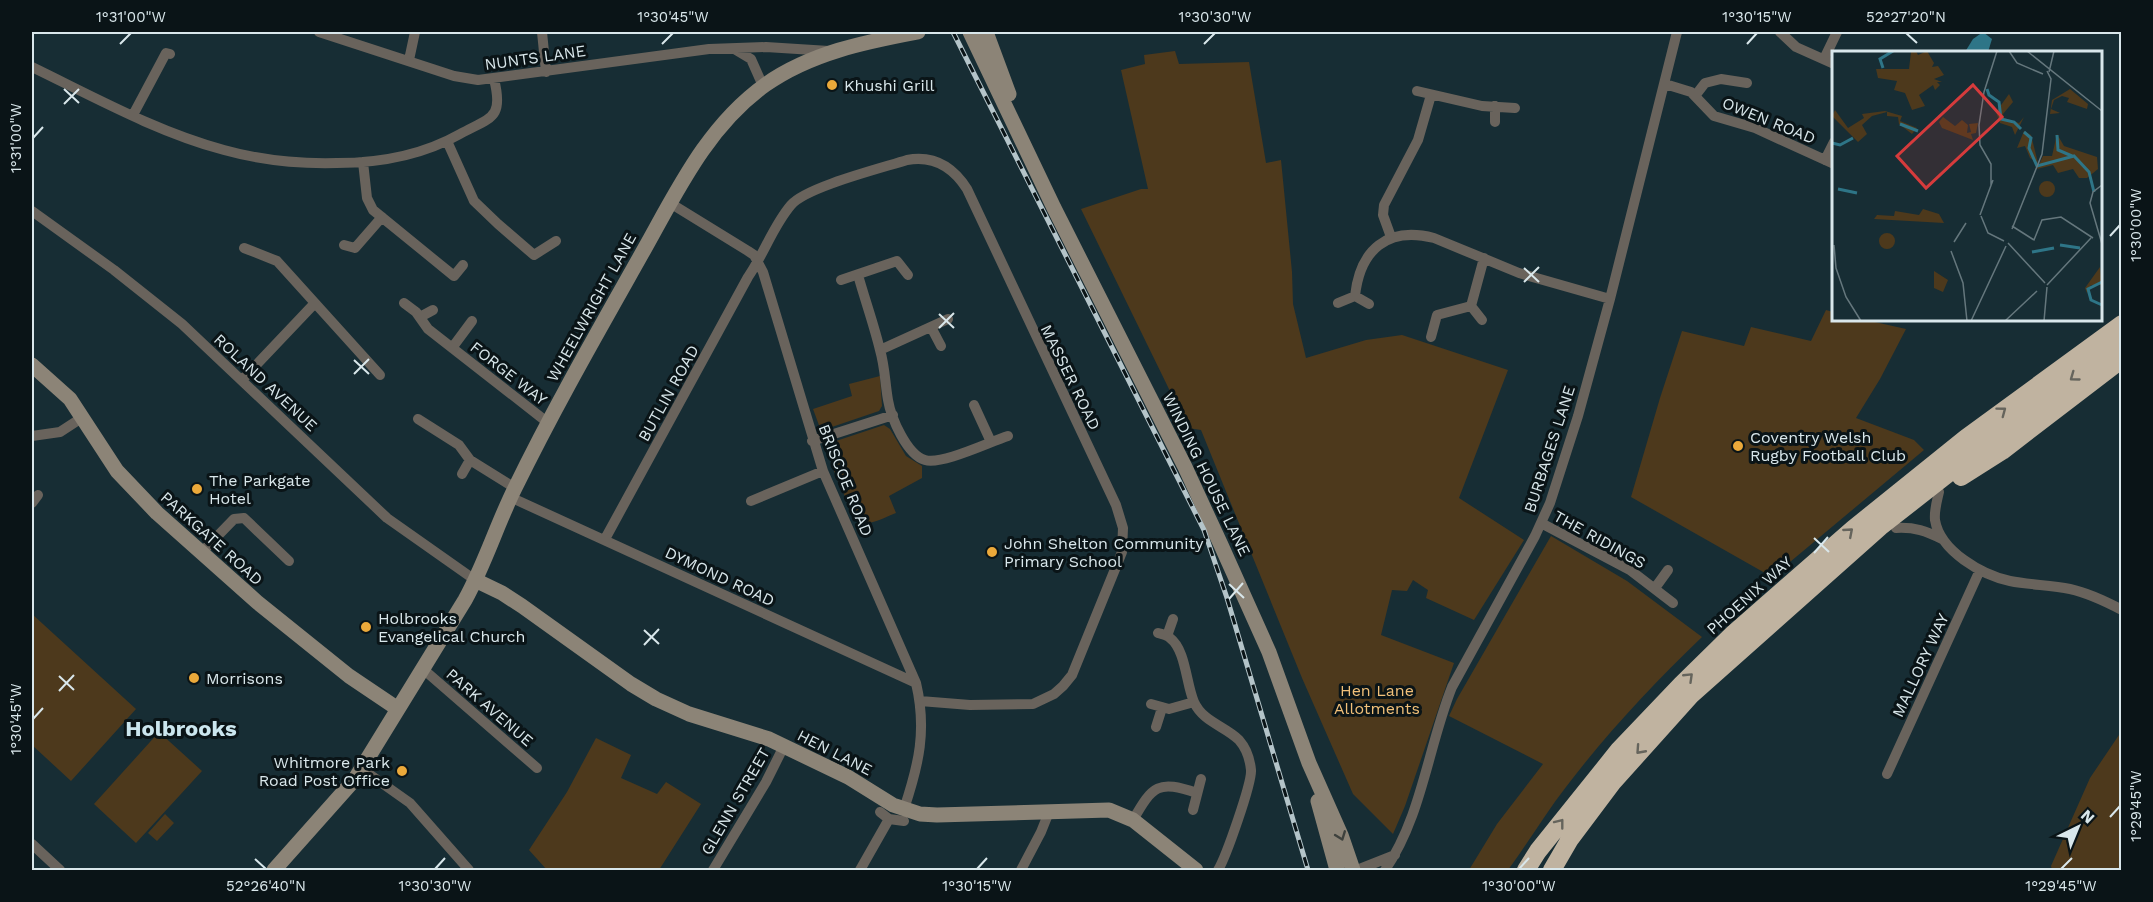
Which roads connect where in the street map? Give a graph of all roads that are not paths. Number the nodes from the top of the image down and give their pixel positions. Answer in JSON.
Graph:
{"nodes":[{"id":1,"x":319,"y":32,"type":"edge"},
{"id":2,"x":415,"y":32,"type":"edge"},
{"id":3,"x":542,"y":32,"type":"edge"},
{"id":4,"x":918,"y":32,"type":"edge"},
{"id":5,"x":970,"y":32,"type":"edge"},
{"id":6,"x":986,"y":32,"type":"edge"},
{"id":7,"x":1677,"y":32,"type":"edge"},
{"id":8,"x":1780,"y":32,"type":"edge"},
{"id":9,"x":1837,"y":32,"type":"edge"},
{"id":10,"x":880,"y":35,"type":"edge"},
{"id":11,"x":726,"y":48,"type":"junction"},
{"id":12,"x":832,"y":51,"type":"junction"},
{"id":13,"x":167,"y":52,"type":"dead end"},
{"id":14,"x":409,"y":60,"type":"junction"},
{"id":15,"x":1829,"y":62,"type":"edge"},
{"id":16,"x":32,"y":67,"type":"edge"},
{"id":17,"x":546,"y":72,"type":"junction"},
{"id":18,"x":494,"y":79,"type":"junction"},
{"id":19,"x":1747,"y":83,"type":"dead end"},
{"id":20,"x":1665,"y":84,"type":"junction"},
{"id":21,"x":763,"y":86,"type":"junction"},
{"id":22,"x":1417,"y":91,"type":"dead end"},
{"id":23,"x":1431,"y":95,"type":"junction"},
{"id":24,"x":1695,"y":96,"type":"junction"},
{"id":25,"x":1495,"y":106,"type":"junction"},
{"id":26,"x":1515,"y":108,"type":"dead end"},
{"id":27,"x":133,"y":115,"type":"junction"},
{"id":28,"x":1495,"y":122,"type":"dead end"},
{"id":29,"x":447,"y":141,"type":"junction"},
{"id":30,"x":1832,"y":147,"type":"edge"},
{"id":31,"x":363,"y":162,"type":"junction"},
{"id":32,"x":1829,"y":162,"type":"edge"},
{"id":33,"x":670,"y":203,"type":"junction"},
{"id":34,"x":1054,"y":208,"type":"junction"},
{"id":35,"x":32,"y":211,"type":"edge"},
{"id":36,"x":382,"y":217,"type":"junction"},
{"id":37,"x":1391,"y":237,"type":"junction"},
{"id":38,"x":555,"y":241,"type":"dead end"},
{"id":39,"x":344,"y":245,"type":"dead end"},
{"id":40,"x":244,"y":248,"type":"dead end"},
{"id":41,"x":1484,"y":258,"type":"junction"},
{"id":42,"x":758,"y":262,"type":"junction"},
{"id":43,"x":463,"y":265,"type":"dead end"},
{"id":44,"x":858,"y":275,"type":"junction"},
{"id":45,"x":908,"y":275,"type":"dead end"},
{"id":46,"x":841,"y":280,"type":"dead end"},
{"id":47,"x":1355,"y":296,"type":"junction"},
{"id":48,"x":1610,"y":299,"type":"junction"},
{"id":49,"x":404,"y":303,"type":"dead end"},
{"id":50,"x":1338,"y":303,"type":"dead end"},
{"id":51,"x":314,"y":304,"type":"junction"},
{"id":52,"x":1369,"y":304,"type":"dead end"},
{"id":53,"x":1471,"y":306,"type":"junction"},
{"id":54,"x":433,"y":310,"type":"dead end"},
{"id":55,"x":420,"y":317,"type":"junction"},
{"id":56,"x":948,"y":319,"type":"dead end"},
{"id":57,"x":1482,"y":320,"type":"dead end"},
{"id":58,"x":472,"y":321,"type":"dead end"},
{"id":59,"x":2121,"y":324,"type":"edge"},
{"id":60,"x":932,"y":327,"type":"junction"},
{"id":61,"x":1431,"y":337,"type":"dead end"},
{"id":62,"x":2121,"y":343,"type":"edge"},
{"id":63,"x":941,"y":346,"type":"dead end"},
{"id":64,"x":452,"y":348,"type":"junction"},
{"id":65,"x":880,"y":350,"type":"junction"},
{"id":66,"x":2121,"y":359,"type":"edge"},
{"id":67,"x":32,"y":365,"type":"edge"},
{"id":68,"x":380,"y":375,"type":"dead end"},
{"id":69,"x":242,"y":380,"type":"junction"},
{"id":70,"x":974,"y":405,"type":"dead end"},
{"id":71,"x":893,"y":415,"type":"junction"},
{"id":72,"x":82,"y":417,"type":"junction"},
{"id":73,"x":418,"y":419,"type":"dead end"},
{"id":74,"x":548,"y":422,"type":"junction"},
{"id":75,"x":32,"y":436,"type":"edge"},
{"id":76,"x":1008,"y":436,"type":"dead end"},
{"id":77,"x":813,"y":441,"type":"junction"},
{"id":78,"x":991,"y":441,"type":"junction"},
{"id":79,"x":470,"y":460,"type":"junction"},
{"id":80,"x":823,"y":471,"type":"junction"},
{"id":81,"x":462,"y":474,"type":"dead end"},
{"id":82,"x":513,"y":492,"type":"junction"},
{"id":83,"x":1939,"y":492,"type":"junction"},
{"id":84,"x":751,"y":501,"type":"dead end"},
{"id":85,"x":1541,"y":523,"type":"junction"},
{"id":86,"x":1896,"y":528,"type":"junction"},
{"id":87,"x":605,"y":539,"type":"junction"},
{"id":88,"x":1942,"y":539,"type":"junction"},
{"id":89,"x":201,"y":552,"type":"junction"},
{"id":90,"x":289,"y":561,"type":"dead end"},
{"id":91,"x":1668,"y":570,"type":"dead end"},
{"id":92,"x":1980,"y":570,"type":"junction"},
{"id":93,"x":476,"y":580,"type":"junction"},
{"id":94,"x":1654,"y":588,"type":"junction"},
{"id":95,"x":1673,"y":603,"type":"dead end"},
{"id":96,"x":2121,"y":610,"type":"edge"},
{"id":97,"x":1173,"y":619,"type":"dead end"},
{"id":98,"x":1746,"y":646,"type":"junction"},
{"id":99,"x":423,"y":669,"type":"junction"},
{"id":100,"x":916,"y":683,"type":"junction"},
{"id":101,"x":920,"y":700,"type":"junction"},
{"id":102,"x":1194,"y":702,"type":"junction"},
{"id":103,"x":398,"y":709,"type":"junction"},
{"id":104,"x":1156,"y":728,"type":"dead end"},
{"id":105,"x":784,"y":746,"type":"junction"},
{"id":106,"x":1309,"y":763,"type":"junction"},
{"id":107,"x":362,"y":768,"type":"junction"},
{"id":108,"x":537,"y":768,"type":"dead end"},
{"id":109,"x":1887,"y":774,"type":"dead end"},
{"id":110,"x":1201,"y":779,"type":"dead end"},
{"id":111,"x":1197,"y":793,"type":"junction"},
{"id":112,"x":1193,"y":810,"type":"dead end"},
{"id":113,"x":880,"y":812,"type":"dead end"},
{"id":114,"x":1049,"y":812,"type":"junction"},
{"id":115,"x":904,"y":815,"type":"junction"},
{"id":116,"x":890,"y":819,"type":"junction"},
{"id":117,"x":1133,"y":819,"type":"junction"},
{"id":118,"x":32,"y":844,"type":"edge"},
{"id":119,"x":1395,"y":854,"type":"junction"},
{"id":120,"x":60,"y":870,"type":"edge"},
{"id":121,"x":274,"y":870,"type":"edge"},
{"id":122,"x":469,"y":870,"type":"edge"},
{"id":123,"x":713,"y":870,"type":"edge"},
{"id":124,"x":860,"y":870,"type":"edge"},
{"id":125,"x":1021,"y":870,"type":"edge"},
{"id":126,"x":1196,"y":870,"type":"edge"},
{"id":127,"x":1218,"y":870,"type":"edge"},
{"id":128,"x":1337,"y":870,"type":"edge"},
{"id":129,"x":1355,"y":870,"type":"edge"},
{"id":130,"x":1385,"y":870,"type":"edge"},
{"id":131,"x":1526,"y":870,"type":"edge"},
{"id":132,"x":1552,"y":870,"type":"edge"}],
"edges":[{"from":1,"to":14,"type":"street","name":"NUNTS LANE"},
{"from":2,"to":14,"type":"street"},
{"from":3,"to":17,"type":"street"},
{"from":4,"to":10,"type":"street","name":"WHEELWRIGHT LANE"},
{"from":5,"to":34,"type":"street","name":"WINDING HOUSE LANE"},
{"from":6,"to":34,"type":"street","name":"WINDING HOUSE LANE"},
{"from":7,"to":20,"type":"street","name":"BURBAGES LANE"},
{"from":8,"to":15,"type":"street"},
{"from":9,"to":15,"type":"street"},
{"from":10,"to":12,"type":"street","name":"WHEELWRIGHT LANE"},
{"from":11,"to":12,"type":"street","name":"NUNTS LANE"},
{"from":11,"to":17,"type":"street","name":"NUNTS LANE"},
{"from":11,"to":21,"type":"street"},
{"from":12,"to":21,"type":"street","name":"WHEELWRIGHT LANE"},
{"from":13,"to":27,"type":"street"},
{"from":14,"to":18,"type":"street","name":"NUNTS LANE"},
{"from":16,"to":27,"type":"street"},
{"from":17,"to":18,"type":"street","name":"NUNTS LANE"},
{"from":18,"to":29,"type":"street"},
{"from":19,"to":24,"type":"street"},
{"from":20,"to":24,"type":"street","name":"OWEN ROAD"},
{"from":20,"to":48,"type":"street","name":"BURBAGES LANE"},
{"from":21,"to":33,"type":"street","name":"WHEELWRIGHT LANE"},
{"from":22,"to":23,"type":"street"},
{"from":23,"to":25,"type":"street"},
{"from":23,"to":37,"type":"street"},
{"from":24,"to":32,"type":"street","name":"OWEN ROAD"},
{"from":25,"to":26,"type":"street"},
{"from":25,"to":28,"type":"street"},
{"from":27,"to":31,"type":"street"},
{"from":29,"to":31,"type":"street"},
{"from":29,"to":38,"type":"street"},
{"from":30,"to":32,"type":"street"},
{"from":31,"to":36,"type":"street"},
{"from":33,"to":42,"type":"street"},
{"from":33,"to":74,"type":"street","name":"WHEELWRIGHT LANE"},
{"from":34,"to":106,"type":"street","name":"WINDING HOUSE LANE"},
{"from":35,"to":69,"type":"street","name":"ROLAND AVENUE"},
{"from":36,"to":39,"type":"street"},
{"from":36,"to":43,"type":"street"},
{"from":37,"to":41,"type":"street"},
{"from":37,"to":47,"type":"street"},
{"from":40,"to":51,"type":"street"},
{"from":41,"to":48,"type":"street"},
{"from":41,"to":53,"type":"street"},
{"from":42,"to":77,"type":"street","name":"BRISCOE ROAD"},
{"from":42,"to":87,"type":"street","name":"BUTLIN ROAD"},
{"from":42,"to":101,"type":"street","name":"MASSER ROAD"},
{"from":44,"to":45,"type":"street"},
{"from":44,"to":46,"type":"street"},
{"from":44,"to":65,"type":"street"},
{"from":47,"to":50,"type":"street"},
{"from":47,"to":52,"type":"street"},
{"from":48,"to":85,"type":"street","name":"BURBAGES LANE"},
{"from":49,"to":55,"type":"street","name":"FORGE WAY"},
{"from":51,"to":68,"type":"street"},
{"from":51,"to":69,"type":"street"},
{"from":53,"to":57,"type":"street"},
{"from":53,"to":61,"type":"street"},
{"from":54,"to":55,"type":"street"},
{"from":55,"to":64,"type":"street","name":"FORGE WAY"},
{"from":56,"to":60,"type":"street"},
{"from":58,"to":64,"type":"street","name":"FORGE WAY"},
{"from":131,"to":59,"type":"highway","name":"PHOENIX WAY","one_way":true},
{"from":60,"to":63,"type":"street"},
{"from":60,"to":65,"type":"street"},
{"from":62,"to":98,"type":"highway","one_way":true},
{"from":64,"to":74,"type":"street","name":"FORGE WAY"},
{"from":65,"to":71,"type":"street"},
{"from":66,"to":83,"type":"highway"},
{"from":67,"to":72,"type":"street","name":"PARKGATE ROAD"},
{"from":69,"to":93,"type":"street","name":"ROLAND AVENUE"},
{"from":70,"to":78,"type":"street"},
{"from":71,"to":77,"type":"street"},
{"from":71,"to":78,"type":"street"},
{"from":72,"to":75,"type":"street"},
{"from":72,"to":89,"type":"street","name":"PARKGATE ROAD"},
{"from":73,"to":79,"type":"street","name":"DYMOND ROAD"},
{"from":74,"to":82,"type":"street","name":"WHEELWRIGHT LANE"},
{"from":76,"to":78,"type":"street"},
{"from":77,"to":80,"type":"street","name":"BRISCOE ROAD"},
{"from":79,"to":81,"type":"street"},
{"from":79,"to":82,"type":"street","name":"DYMOND ROAD"},
{"from":80,"to":84,"type":"street"},
{"from":80,"to":100,"type":"street","name":"BRISCOE ROAD"},
{"from":82,"to":87,"type":"street","name":"DYMOND ROAD"},
{"from":82,"to":93,"type":"street","name":"WHEELWRIGHT LANE"},
{"from":83,"to":86,"type":"highway"},
{"from":83,"to":88,"type":"street"},
{"from":85,"to":94,"type":"street","name":"THE RIDINGS"},
{"from":85,"to":119,"type":"street","name":"BURBAGES LANE"},
{"from":86,"to":88,"type":"street"},
{"from":86,"to":98,"type":"highway"},
{"from":87,"to":100,"type":"street","name":"DYMOND ROAD"},
{"from":88,"to":92,"type":"street"},
{"from":89,"to":90,"type":"street"},
{"from":89,"to":103,"type":"street","name":"PARKGATE ROAD"},
{"from":91,"to":94,"type":"street"},
{"from":92,"to":96,"type":"street"},
{"from":92,"to":109,"type":"street","name":"MALLORY WAY"},
{"from":93,"to":99,"type":"street","name":"WHEELWRIGHT LANE"},
{"from":93,"to":105,"type":"street","name":"HEN LANE"},
{"from":94,"to":95,"type":"street","name":"THE RIDINGS"},
{"from":97,"to":102,"type":"street"},
{"from":98,"to":132,"type":"highway","one_way":true},
{"from":99,"to":103,"type":"street","name":"WHEELWRIGHT LANE"},
{"from":99,"to":108,"type":"street","name":"PARK AVENUE"},
{"from":100,"to":101,"type":"street","name":"BRISCOE ROAD"},
{"from":101,"to":115,"type":"street","name":"BRISCOE ROAD"},
{"from":102,"to":104,"type":"street"},
{"from":102,"to":127,"type":"street"},
{"from":103,"to":107,"type":"street","name":"WHEELWRIGHT LANE"},
{"from":105,"to":115,"type":"street","name":"HEN LANE"},
{"from":105,"to":123,"type":"street","name":"GLENN STREET"},
{"from":106,"to":128,"type":"street","name":"WINDING HOUSE LANE"},
{"from":106,"to":129,"type":"street","name":"WINDING HOUSE LANE","one_way":true},
{"from":107,"to":121,"type":"street","name":"WHEELWRIGHT LANE"},
{"from":107,"to":122,"type":"street"},
{"from":110,"to":111,"type":"street"},
{"from":111,"to":112,"type":"street"},
{"from":111,"to":117,"type":"street"},
{"from":113,"to":116,"type":"street"},
{"from":114,"to":115,"type":"street","name":"HEN LANE"},
{"from":114,"to":117,"type":"street","name":"HEN LANE"},
{"from":114,"to":125,"type":"street"},
{"from":115,"to":116,"type":"street"},
{"from":116,"to":124,"type":"street"},
{"from":117,"to":126,"type":"street","name":"HEN LANE"},
{"from":118,"to":120,"type":"street"},
{"from":119,"to":129,"type":"street"},
{"from":119,"to":130,"type":"street","name":"BURBAGES LANE"}]}
